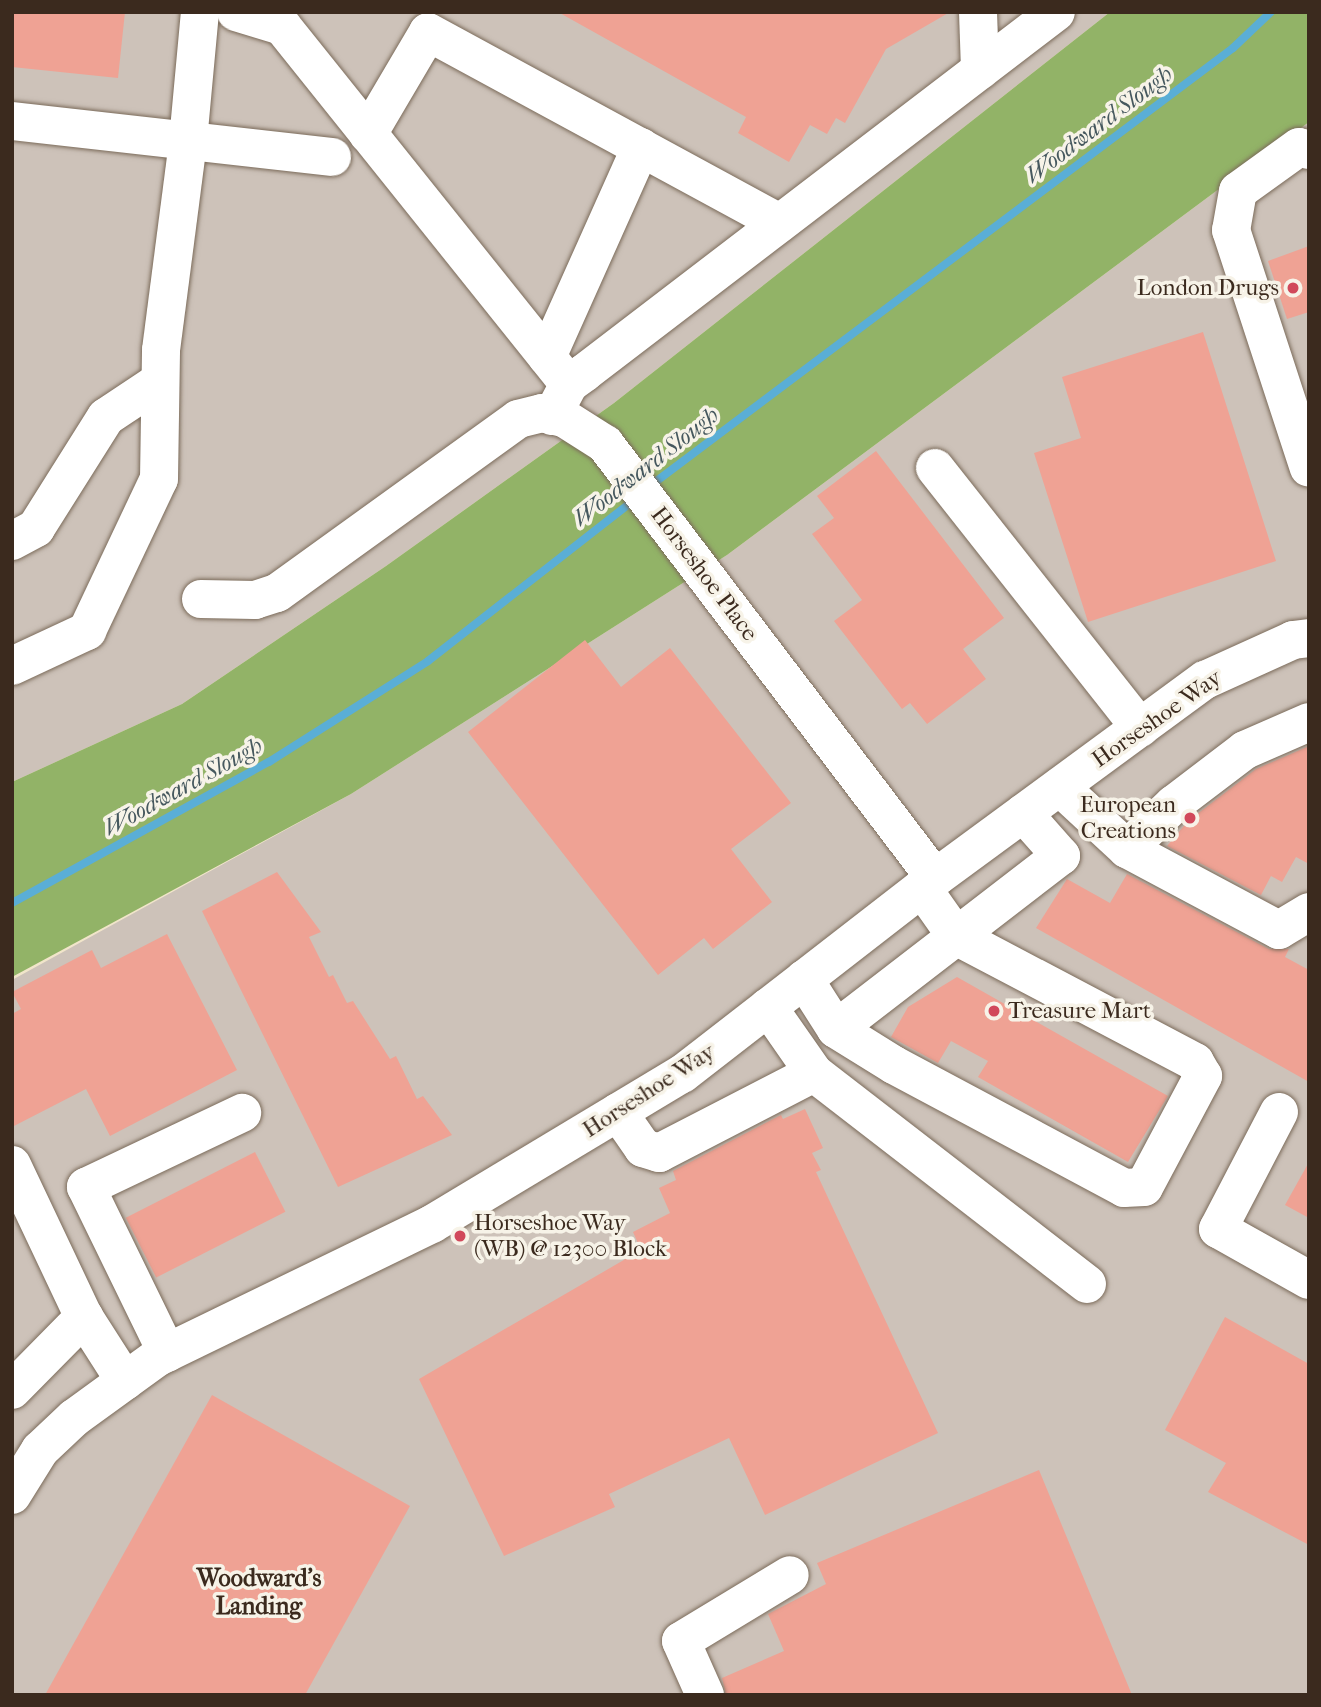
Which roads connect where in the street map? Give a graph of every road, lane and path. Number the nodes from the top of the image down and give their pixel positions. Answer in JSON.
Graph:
{"nodes":[{"id":1,"x":200,"y":12,"type":"edge"},
{"id":2,"x":236,"y":12,"type":"edge"},
{"id":3,"x":978,"y":12,"type":"edge"},
{"id":4,"x":1056,"y":12,"type":"edge"},
{"id":5,"x":980,"y":70,"type":"junction"},
{"id":6,"x":12,"y":121,"type":"edge"},
{"id":7,"x":368,"y":134,"type":"junction"},
{"id":8,"x":188,"y":141,"type":"junction"},
{"id":9,"x":641,"y":147,"type":"junction"},
{"id":10,"x":1309,"y":150,"type":"edge"},
{"id":11,"x":332,"y":157,"type":"dead end"},
{"id":12,"x":780,"y":223,"type":"junction"},
{"id":13,"x":160,"y":382,"type":"junction"},
{"id":14,"x":556,"y":386,"type":"junction"},
{"id":15,"x":935,"y":468,"type":"dead end"},
{"id":16,"x":1309,"y":468,"type":"edge"},
{"id":17,"x":12,"y":541,"type":"edge"},
{"id":18,"x":201,"y":599,"type":"dead end"},
{"id":19,"x":1309,"y":638,"type":"edge"},
{"id":20,"x":12,"y":666,"type":"edge"},
{"id":21,"x":1309,"y":722,"type":"edge"},
{"id":22,"x":1140,"y":728,"type":"junction"},
{"id":23,"x":1060,"y":787,"type":"junction"},
{"id":24,"x":1023,"y":813,"type":"junction"},
{"id":25,"x":1128,"y":849,"type":"junction"},
{"id":26,"x":928,"y":883,"type":"junction"},
{"id":27,"x":1309,"y":912,"type":"edge"},
{"id":28,"x":956,"y":936,"type":"junction"},
{"id":29,"x":804,"y":979,"type":"junction"},
{"id":30,"x":768,"y":1007,"type":"junction"},
{"id":31,"x":836,"y":1029,"type":"junction"},
{"id":32,"x":814,"y":1073,"type":"junction"},
{"id":33,"x":618,"y":1112,"type":"junction"},
{"id":34,"x":1279,"y":1112,"type":"dead end"},
{"id":35,"x":242,"y":1113,"type":"dead end"},
{"id":36,"x":12,"y":1164,"type":"edge"},
{"id":37,"x":1309,"y":1280,"type":"edge"},
{"id":38,"x":1087,"y":1284,"type":"dead end"},
{"id":39,"x":84,"y":1317,"type":"junction"},
{"id":40,"x":167,"y":1353,"type":"junction"},
{"id":41,"x":125,"y":1381,"type":"junction"},
{"id":42,"x":12,"y":1390,"type":"edge"},
{"id":43,"x":23,"y":1447,"type":"edge"},
{"id":44,"x":12,"y":1495,"type":"edge"},
{"id":45,"x":790,"y":1576,"type":"dead end"},
{"id":46,"x":705,"y":1695,"type":"edge"}],
"edges":[{"from":1,"to":8,"type":"street"},
{"from":2,"to":7,"type":"street"},
{"from":3,"to":5,"type":"street"},
{"from":4,"to":5,"type":"street"},
{"from":5,"to":12,"type":"street"},
{"from":6,"to":8,"type":"street"},
{"from":7,"to":9,"type":"street"},
{"from":7,"to":14,"type":"street"},
{"from":8,"to":11,"type":"street"},
{"from":8,"to":13,"type":"street"},
{"from":9,"to":12,"type":"street"},
{"from":9,"to":14,"type":"street"},
{"from":10,"to":16,"type":"street"},
{"from":12,"to":14,"type":"street"},
{"from":13,"to":17,"type":"street"},
{"from":13,"to":20,"type":"street"},
{"from":14,"to":18,"type":"street","name":"Horseshoe Place"},
{"from":14,"to":26,"type":"street","name":"Horseshoe Place"},
{"from":15,"to":22,"type":"street"},
{"from":19,"to":22,"type":"street","name":"Horseshoe Way"},
{"from":21,"to":25,"type":"street"},
{"from":22,"to":23,"type":"street","name":"Horseshoe Way"},
{"from":23,"to":24,"type":"street","name":"Horseshoe Way"},
{"from":23,"to":25,"type":"street"},
{"from":24,"to":26,"type":"street","name":"Horseshoe Way"},
{"from":24,"to":28,"type":"street"},
{"from":25,"to":27,"type":"street"},
{"from":26,"to":28,"type":"street","name":"Horseshoe Place"},
{"from":26,"to":29,"type":"street","name":"Horseshoe Way"},
{"from":28,"to":31,"type":"street"},
{"from":28,"to":31,"type":"street"},
{"from":29,"to":30,"type":"street","name":"Horseshoe Way"},
{"from":29,"to":31,"type":"street"},
{"from":30,"to":32,"type":"street"},
{"from":30,"to":33,"type":"street","name":"Horseshoe Way"},
{"from":32,"to":33,"type":"street"},
{"from":32,"to":38,"type":"street"},
{"from":33,"to":40,"type":"street","name":"Horseshoe Way"},
{"from":34,"to":37,"type":"street"},
{"from":35,"to":40,"type":"street"},
{"from":36,"to":39,"type":"street"},
{"from":39,"to":41,"type":"street"},
{"from":39,"to":42,"type":"street"},
{"from":40,"to":41,"type":"street","name":"Horseshoe Way"},
{"from":41,"to":43,"type":"street","name":"Horseshoe Way"},
{"from":43,"to":44,"type":"street","name":"Horseshoe Way"},
{"from":45,"to":46,"type":"street"}]}
